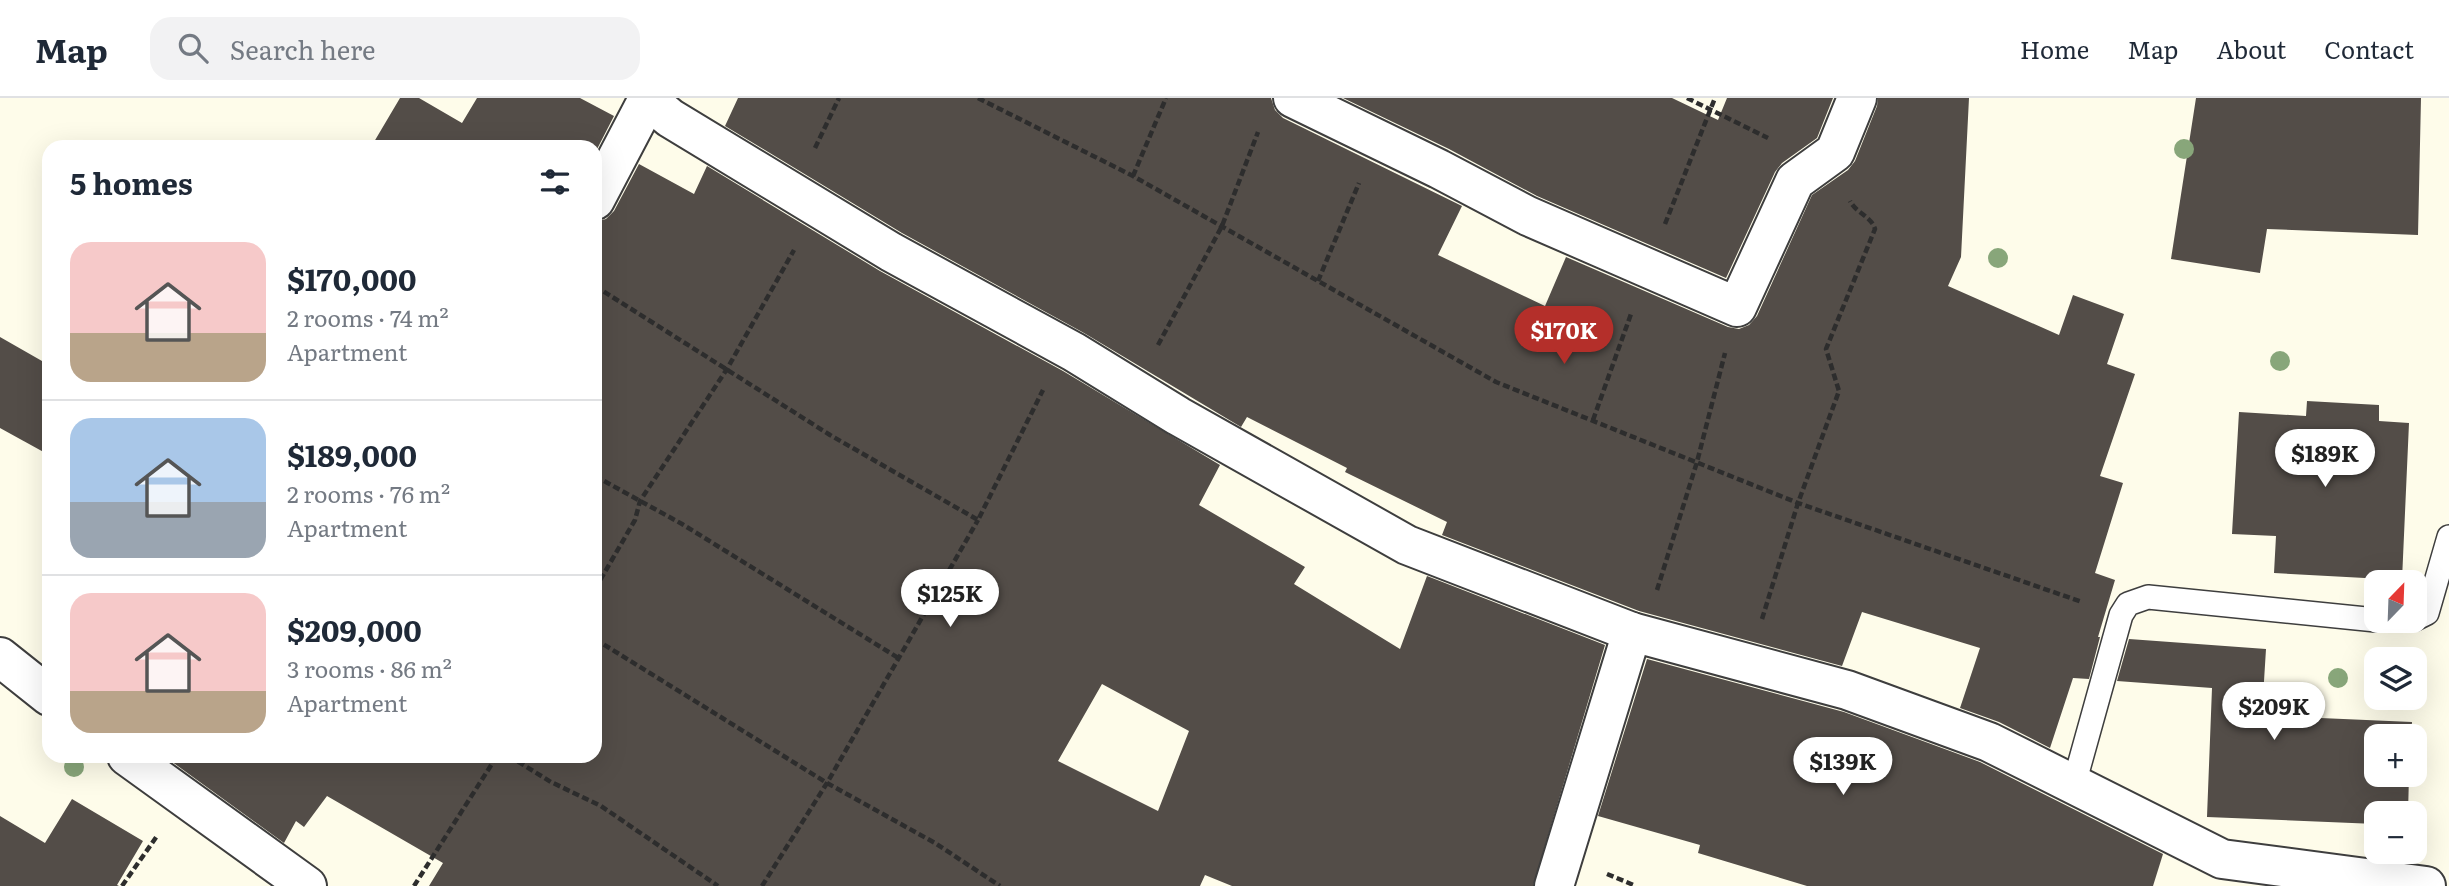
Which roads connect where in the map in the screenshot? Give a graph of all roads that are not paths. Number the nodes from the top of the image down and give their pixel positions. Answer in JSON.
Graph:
{"nodes":[{"id":1,"x":1293,"y":98,"type":"edge"},
{"id":2,"x":1857,"y":98,"type":"edge"},
{"id":3,"x":647,"y":99,"type":"edge"},
{"id":4,"x":602,"y":186,"type":"edge"},
{"id":5,"x":2449,"y":537,"type":"edge"},
{"id":6,"x":2427,"y":613,"type":"edge"},
{"id":7,"x":2364,"y":619,"type":"edge"},
{"id":8,"x":1637,"y":633,"type":"junction"},
{"id":9,"x":0,"y":657,"type":"edge"},
{"id":10,"x":42,"y":690,"type":"edge"},
{"id":11,"x":136,"y":763,"type":"edge"},
{"id":12,"x":2074,"y":784,"type":"junction"},
{"id":13,"x":307,"y":886,"type":"edge"},
{"id":14,"x":1554,"y":886,"type":"edge"},
{"id":15,"x":2426,"y":886,"type":"edge"}],
"edges":[{"from":1,"to":2,"type":"street"},
{"from":3,"to":4,"type":"street"},
{"from":3,"to":8,"type":"street"},
{"from":5,"to":6,"type":"lane"},
{"from":7,"to":12,"type":"lane"},
{"from":8,"to":12,"type":"street"},
{"from":8,"to":14,"type":"street"},
{"from":9,"to":10,"type":"street"},
{"from":11,"to":13,"type":"street"},
{"from":12,"to":15,"type":"street"}]}
